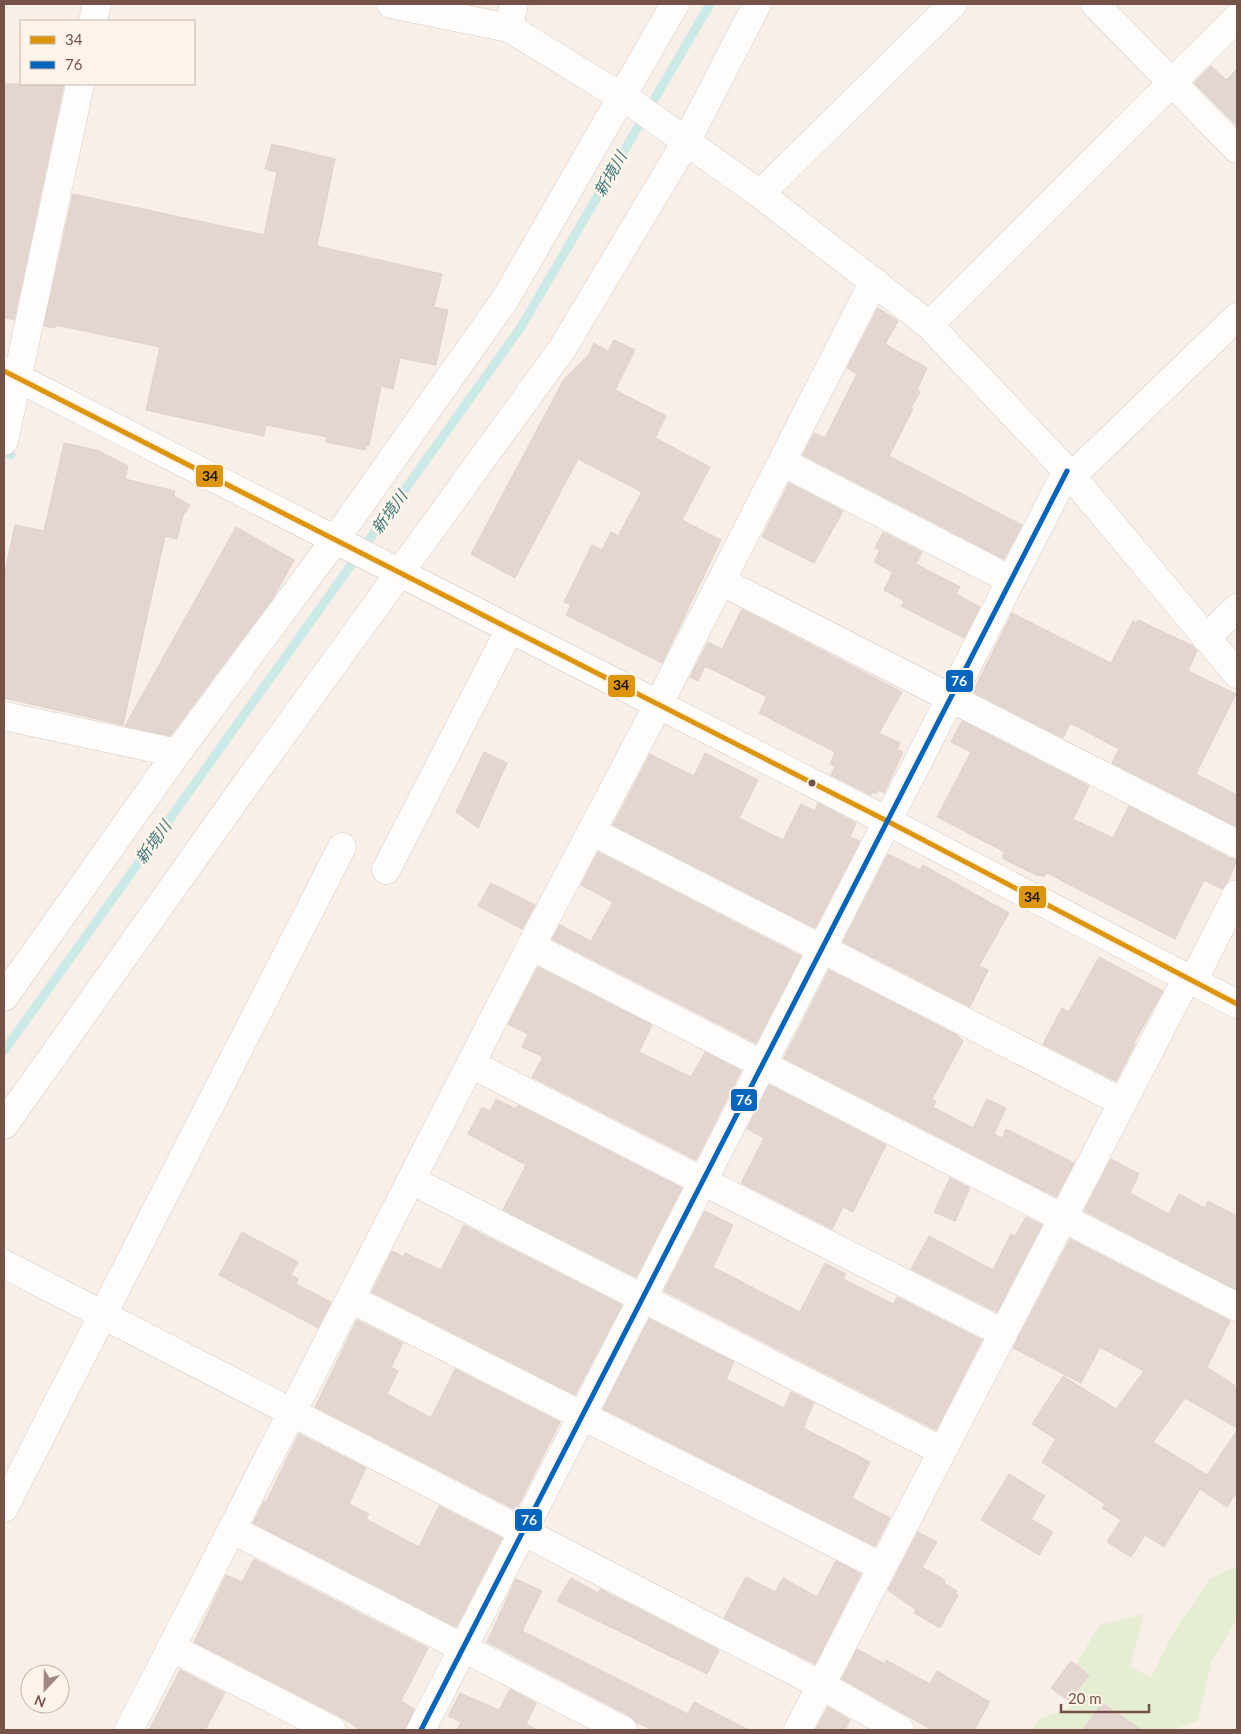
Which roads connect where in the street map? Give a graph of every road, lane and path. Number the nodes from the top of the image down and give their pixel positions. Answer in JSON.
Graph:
{"nodes":[{"id":1,"x":97,"y":4,"type":"edge"},
{"id":2,"x":391,"y":4,"type":"edge"},
{"id":3,"x":675,"y":4,"type":"edge"},
{"id":4,"x":757,"y":4,"type":"edge"},
{"id":5,"x":953,"y":4,"type":"edge"},
{"id":6,"x":1095,"y":4,"type":"edge"},
{"id":7,"x":512,"y":16,"type":"edge"},
{"id":8,"x":1237,"y":18,"type":"edge"},
{"id":9,"x":93,"y":20,"type":"edge"},
{"id":10,"x":1172,"y":82,"type":"junction"},
{"id":11,"x":80,"y":85,"type":"edge"},
{"id":12,"x":628,"y":101,"type":"junction"},
{"id":13,"x":686,"y":142,"type":"junction"},
{"id":14,"x":1237,"y":149,"type":"edge"},
{"id":15,"x":760,"y":194,"type":"junction"},
{"id":16,"x":874,"y":281,"type":"junction"},
{"id":17,"x":1237,"y":317,"type":"edge"},
{"id":18,"x":929,"y":325,"type":"junction"},
{"id":19,"x":10,"y":374,"type":"edge"},
{"id":20,"x":4,"y":441,"type":"edge"},
{"id":21,"x":782,"y":462,"type":"junction"},
{"id":22,"x":1069,"y":474,"type":"junction"},
{"id":23,"x":338,"y":542,"type":"junction"},
{"id":24,"x":395,"y":571,"type":"junction"},
{"id":25,"x":1011,"y":580,"type":"junction"},
{"id":26,"x":721,"y":581,"type":"junction"},
{"id":27,"x":1237,"y":608,"type":"edge"},
{"id":28,"x":510,"y":629,"type":"junction"},
{"id":29,"x":1206,"y":638,"type":"junction"},
{"id":30,"x":1237,"y":674,"type":"edge"},
{"id":31,"x":950,"y":698,"type":"junction"},
{"id":32,"x":658,"y":705,"type":"junction"},
{"id":33,"x":4,"y":716,"type":"edge"},
{"id":34,"x":177,"y":753,"type":"junction"},
{"id":35,"x":887,"y":821,"type":"junction"},
{"id":36,"x":591,"y":831,"type":"junction"},
{"id":37,"x":1237,"y":844,"type":"edge"},
{"id":38,"x":342,"y":847,"type":"dead end"},
{"id":39,"x":386,"y":870,"type":"dead end"},
{"id":40,"x":1237,"y":894,"type":"edge"},
{"id":41,"x":531,"y":946,"type":"junction"},
{"id":42,"x":821,"y":949,"type":"junction"},
{"id":43,"x":1190,"y":980,"type":"junction"},
{"id":44,"x":4,"y":997,"type":"edge"},
{"id":45,"x":1237,"y":1004,"type":"edge"},
{"id":46,"x":471,"y":1064,"type":"junction"},
{"id":47,"x":762,"y":1065,"type":"junction"},
{"id":48,"x":1122,"y":1102,"type":"junction"},
{"id":49,"x":4,"y":1125,"type":"edge"},
{"id":50,"x":411,"y":1180,"type":"junction"},
{"id":51,"x":702,"y":1181,"type":"junction"},
{"id":52,"x":1063,"y":1218,"type":"junction"},
{"id":53,"x":4,"y":1264,"type":"edge"},
{"id":54,"x":643,"y":1298,"type":"junction"},
{"id":55,"x":351,"y":1299,"type":"junction"},
{"id":56,"x":1237,"y":1307,"type":"edge"},
{"id":57,"x":102,"y":1314,"type":"junction"},
{"id":58,"x":1003,"y":1333,"type":"junction"},
{"id":59,"x":293,"y":1412,"type":"junction"},
{"id":60,"x":582,"y":1416,"type":"junction"},
{"id":61,"x":942,"y":1451,"type":"junction"},
{"id":62,"x":4,"y":1508,"type":"edge"},
{"id":63,"x":233,"y":1530,"type":"junction"},
{"id":64,"x":523,"y":1531,"type":"junction"},
{"id":65,"x":882,"y":1567,"type":"junction"},
{"id":66,"x":172,"y":1648,"type":"junction"},
{"id":67,"x":463,"y":1648,"type":"junction"},
{"id":68,"x":821,"y":1685,"type":"junction"},
{"id":69,"x":129,"y":1730,"type":"edge"},
{"id":70,"x":332,"y":1730,"type":"edge"},
{"id":71,"x":421,"y":1730,"type":"edge"},
{"id":72,"x":624,"y":1730,"type":"edge"},
{"id":73,"x":798,"y":1730,"type":"edge"},
{"id":74,"x":900,"y":1730,"type":"edge"}],
"edges":[{"from":1,"to":9,"type":"street"},
{"from":2,"to":7,"type":"street"},
{"from":3,"to":12,"type":"street"},
{"from":4,"to":13,"type":"street"},
{"from":5,"to":15,"type":"street"},
{"from":6,"to":10,"type":"street"},
{"from":7,"to":12,"type":"street"},
{"from":8,"to":10,"type":"street"},
{"from":10,"to":14,"type":"street"},
{"from":10,"to":18,"type":"street"},
{"from":11,"to":19,"type":"street"},
{"from":12,"to":13,"type":"street"},
{"from":12,"to":23,"type":"street"},
{"from":13,"to":15,"type":"street"},
{"from":13,"to":24,"type":"street"},
{"from":15,"to":16,"type":"street"},
{"from":16,"to":18,"type":"street"},
{"from":16,"to":21,"type":"street"},
{"from":17,"to":22,"type":"street"},
{"from":18,"to":22,"type":"street"},
{"from":19,"to":20,"type":"street"},
{"from":19,"to":23,"type":"street"},
{"from":21,"to":25,"type":"street"},
{"from":21,"to":26,"type":"street"},
{"from":22,"to":25,"type":"street"},
{"from":22,"to":29,"type":"street"},
{"from":23,"to":24,"type":"street"},
{"from":23,"to":34,"type":"street"},
{"from":24,"to":28,"type":"street"},
{"from":24,"to":49,"type":"street"},
{"from":25,"to":31,"type":"street"},
{"from":26,"to":31,"type":"street"},
{"from":26,"to":32,"type":"street"},
{"from":27,"to":29,"type":"street"},
{"from":28,"to":32,"type":"street"},
{"from":28,"to":39,"type":"street"},
{"from":29,"to":30,"type":"street"},
{"from":31,"to":35,"type":"street"},
{"from":31,"to":37,"type":"street"},
{"from":32,"to":35,"type":"street"},
{"from":32,"to":36,"type":"street"},
{"from":33,"to":34,"type":"street"},
{"from":34,"to":44,"type":"street"},
{"from":35,"to":42,"type":"street"},
{"from":35,"to":43,"type":"street"},
{"from":36,"to":41,"type":"street"},
{"from":36,"to":42,"type":"street"},
{"from":38,"to":57,"type":"street"},
{"from":40,"to":43,"type":"street"},
{"from":41,"to":46,"type":"street"},
{"from":41,"to":47,"type":"street"},
{"from":42,"to":47,"type":"street"},
{"from":42,"to":48,"type":"street"},
{"from":43,"to":45,"type":"street"},
{"from":43,"to":48,"type":"street"},
{"from":46,"to":50,"type":"street"},
{"from":46,"to":51,"type":"street"},
{"from":47,"to":51,"type":"street"},
{"from":47,"to":52,"type":"street"},
{"from":48,"to":52,"type":"street"},
{"from":50,"to":54,"type":"street"},
{"from":50,"to":55,"type":"street"},
{"from":51,"to":54,"type":"street"},
{"from":51,"to":58,"type":"street"},
{"from":52,"to":56,"type":"street"},
{"from":52,"to":58,"type":"street"},
{"from":53,"to":57,"type":"street"},
{"from":54,"to":60,"type":"street"},
{"from":54,"to":61,"type":"street"},
{"from":55,"to":59,"type":"street"},
{"from":55,"to":60,"type":"street"},
{"from":57,"to":59,"type":"street"},
{"from":57,"to":62,"type":"street"},
{"from":58,"to":61,"type":"street"},
{"from":59,"to":63,"type":"street"},
{"from":59,"to":64,"type":"street"},
{"from":60,"to":64,"type":"street"},
{"from":60,"to":65,"type":"street"},
{"from":61,"to":65,"type":"street"},
{"from":63,"to":66,"type":"street"},
{"from":63,"to":67,"type":"street"},
{"from":64,"to":67,"type":"street"},
{"from":64,"to":68,"type":"street"},
{"from":65,"to":68,"type":"street"},
{"from":66,"to":69,"type":"street"},
{"from":66,"to":70,"type":"street"},
{"from":67,"to":71,"type":"street"},
{"from":67,"to":72,"type":"street"},
{"from":68,"to":73,"type":"street"},
{"from":68,"to":74,"type":"street"}]}
